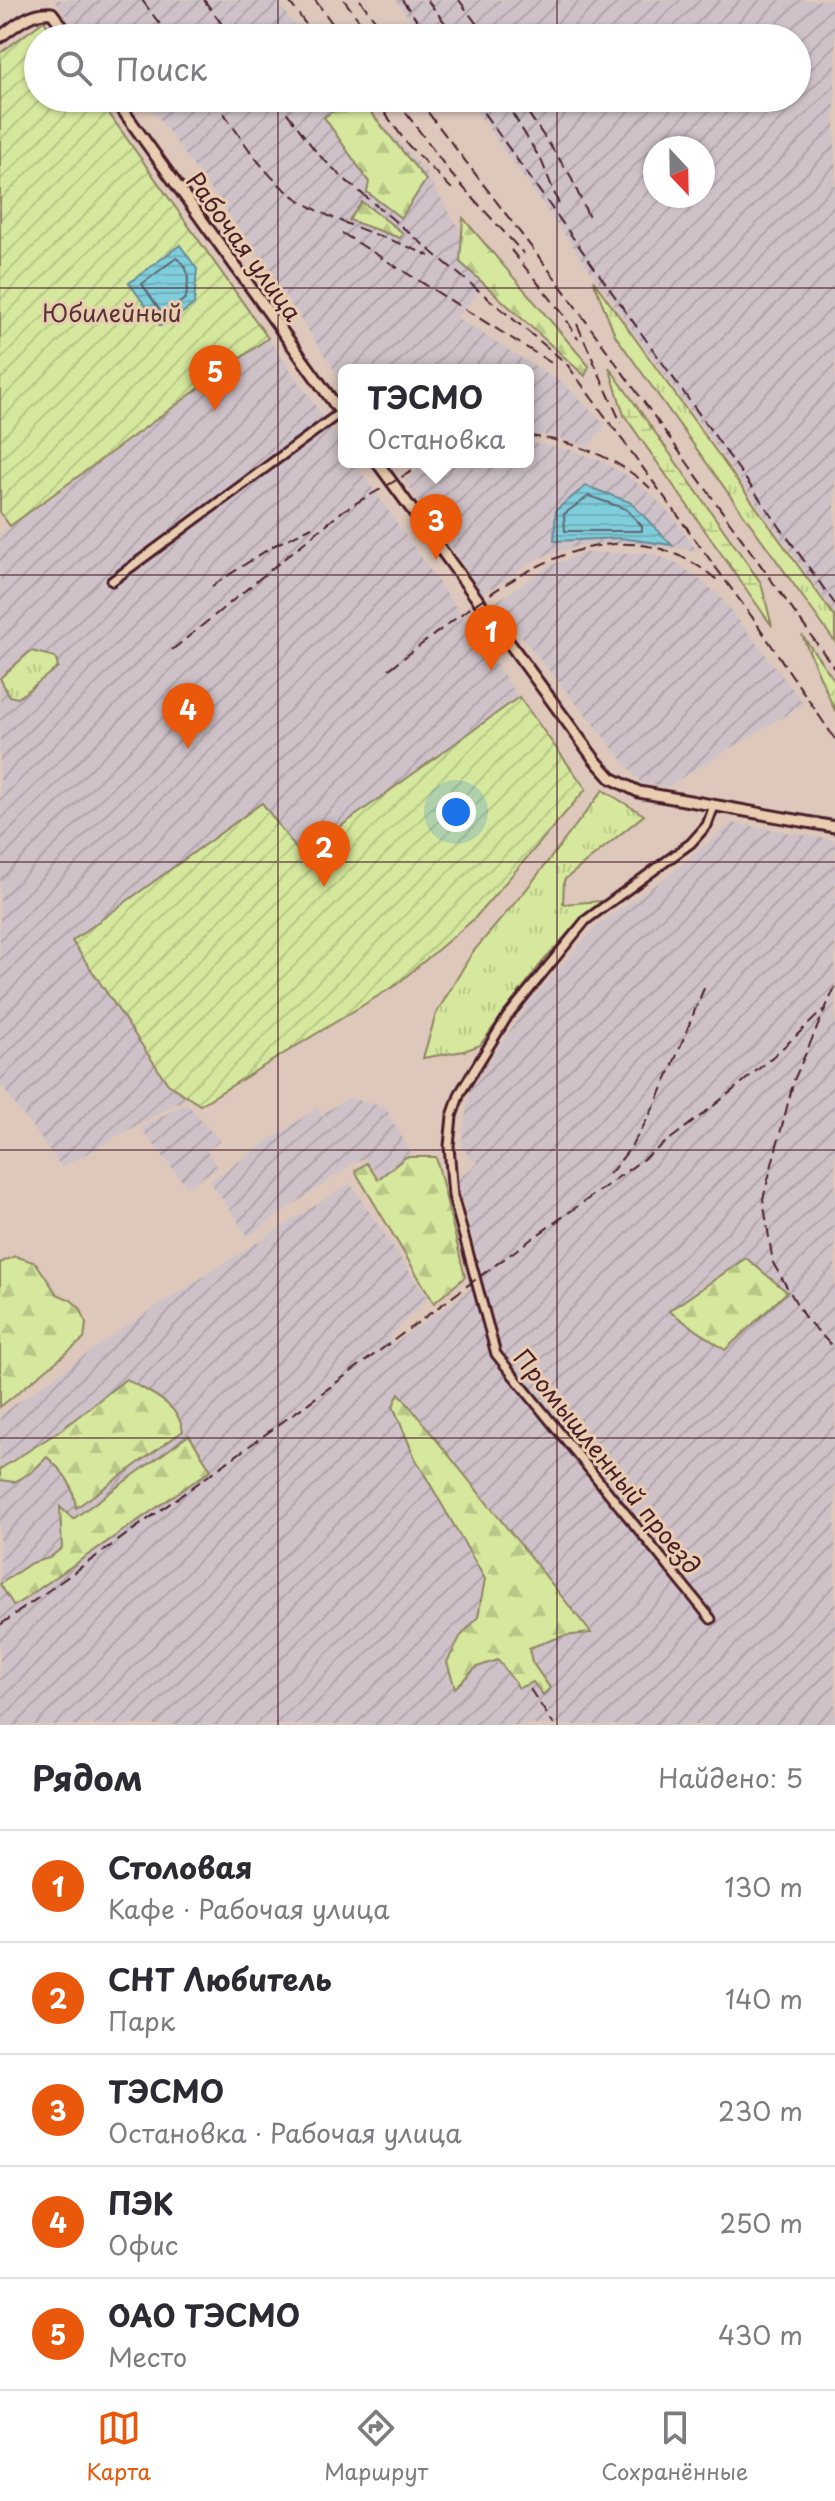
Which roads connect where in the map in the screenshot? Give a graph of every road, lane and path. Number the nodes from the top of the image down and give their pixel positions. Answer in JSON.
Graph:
{"nodes":[{"id":1,"x":60,"y":24,"type":"edge"},
{"id":2,"x":0,"y":37,"type":"edge"},
{"id":3,"x":124,"y":112,"type":"edge"},
{"id":4,"x":338,"y":408,"type":"edge"},
{"id":5,"x":338,"y":417,"type":"edge"},
{"id":6,"x":381,"y":468,"type":"edge"},
{"id":7,"x":112,"y":581,"type":"dead end"},
{"id":8,"x":714,"y":806,"type":"junction"},
{"id":9,"x":835,"y":827,"type":"edge"},
{"id":10,"x":711,"y":1619,"type":"dead end"}],
"edges":[{"from":1,"to":2,"type":"street"},
{"from":3,"to":4,"type":"street","name":"Рабочая улица"},
{"from":5,"to":7,"type":"street"},
{"from":6,"to":8,"type":"street"},
{"from":8,"to":9,"type":"street"},
{"from":8,"to":10,"type":"street","name":"Промышленный проезд"}]}
